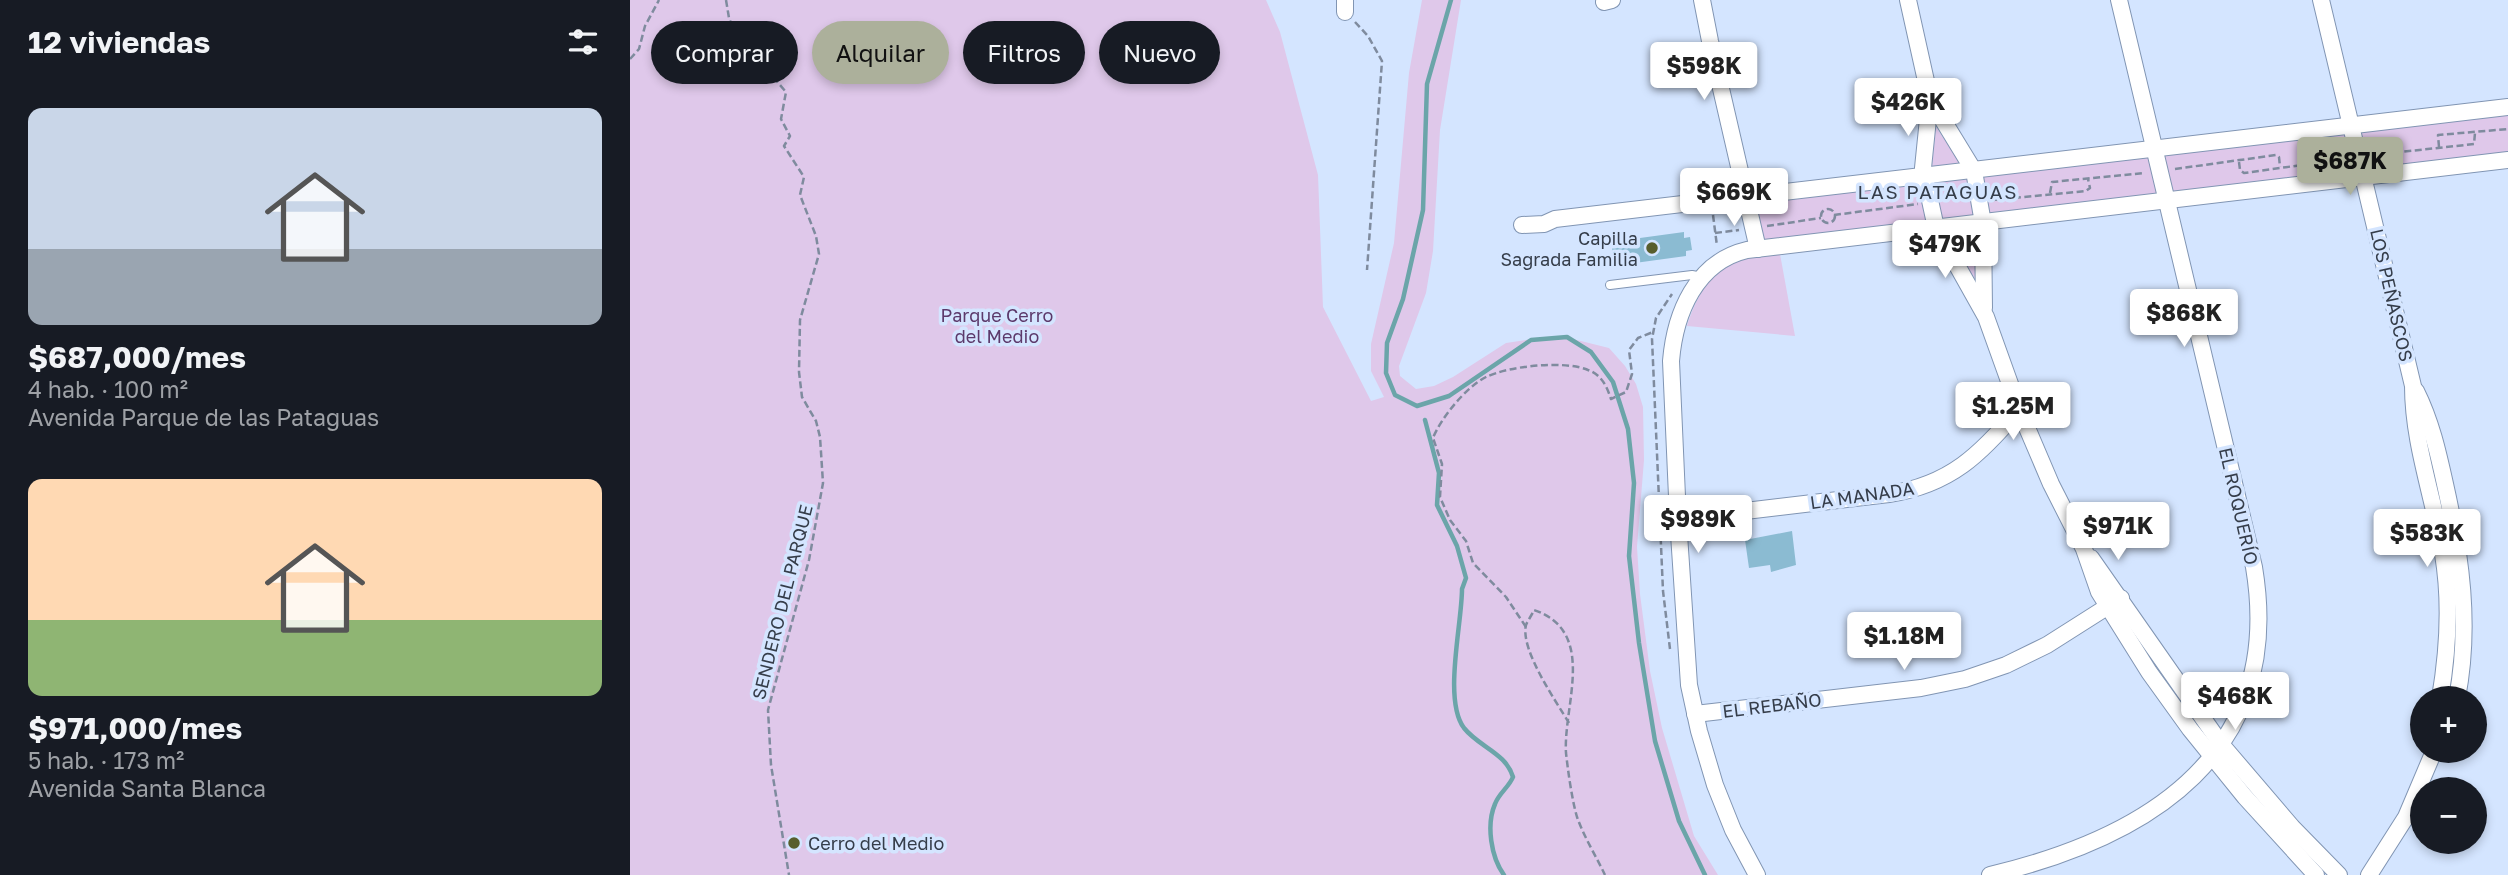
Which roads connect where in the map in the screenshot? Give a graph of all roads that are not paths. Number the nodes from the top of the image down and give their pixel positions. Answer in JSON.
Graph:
{"nodes":[{"id":1,"x":1702,"y":0,"type":"edge"},
{"id":2,"x":1908,"y":0,"type":"edge"},
{"id":3,"x":2119,"y":0,"type":"edge"},
{"id":4,"x":2321,"y":0,"type":"edge"},
{"id":5,"x":1930,"y":99,"type":"junction"},
{"id":6,"x":2508,"y":107,"type":"edge"},
{"id":7,"x":2352,"y":125,"type":"junction"},
{"id":8,"x":2155,"y":149,"type":"junction"},
{"id":9,"x":2508,"y":160,"type":"edge"},
{"id":10,"x":1974,"y":171,"type":"junction"},
{"id":11,"x":1924,"y":177,"type":"junction"},
{"id":12,"x":2364,"y":177,"type":"junction"},
{"id":13,"x":1745,"y":197,"type":"junction"},
{"id":14,"x":2168,"y":201,"type":"junction"},
{"id":15,"x":1983,"y":223,"type":"junction"},
{"id":16,"x":1522,"y":225,"type":"dead end"},
{"id":17,"x":1936,"y":228,"type":"junction"},
{"id":18,"x":1758,"y":249,"type":"junction"},
{"id":19,"x":1702,"y":277,"type":"junction"},
{"id":20,"x":1610,"y":285,"type":"dead end"},
{"id":21,"x":1986,"y":317,"type":"junction"},
{"id":22,"x":2413,"y":386,"type":"junction"},
{"id":23,"x":2019,"y":409,"type":"junction"},
{"id":24,"x":1678,"y":519,"type":"junction"},
{"id":25,"x":2114,"y":602,"type":"junction"},
{"id":26,"x":2441,"y":686,"type":"edge"},
{"id":27,"x":2459,"y":686,"type":"edge"},
{"id":28,"x":1695,"y":715,"type":"junction"},
{"id":29,"x":2221,"y":744,"type":"junction"},
{"id":30,"x":2211,"y":758,"type":"junction"},
{"id":31,"x":2429,"y":763,"type":"edge"},
{"id":32,"x":1756,"y":875,"type":"edge"},
{"id":33,"x":1990,"y":875,"type":"edge"},
{"id":34,"x":2316,"y":875,"type":"edge"},
{"id":35,"x":2339,"y":875,"type":"edge"},
{"id":36,"x":2369,"y":875,"type":"edge"}],
"edges":[{"from":1,"to":13,"type":"street"},
{"from":2,"to":5,"type":"street"},
{"from":3,"to":8,"type":"street","name":"EL ROQUERÍO"},
{"from":4,"to":7,"type":"street","name":"LOS PEÑASCOS"},
{"from":5,"to":10,"type":"street"},
{"from":5,"to":11,"type":"street"},
{"from":6,"to":7,"type":"street"},
{"from":7,"to":8,"type":"street"},
{"from":7,"to":12,"type":"street","name":"LOS PEÑASCOS"},
{"from":8,"to":10,"type":"street"},
{"from":8,"to":14,"type":"street","name":"EL ROQUERÍO"},
{"from":9,"to":12,"type":"street"},
{"from":10,"to":11,"type":"street"},
{"from":10,"to":15,"type":"street"},
{"from":11,"to":13,"type":"street"},
{"from":11,"to":17,"type":"street"},
{"from":12,"to":14,"type":"street"},
{"from":12,"to":22,"type":"street","name":"LOS PEÑASCOS"},
{"from":13,"to":16,"type":"street"},
{"from":13,"to":18,"type":"street"},
{"from":14,"to":15,"type":"street"},
{"from":14,"to":29,"type":"street","name":"EL ROQUERÍO"},
{"from":15,"to":17,"type":"street"},
{"from":15,"to":21,"type":"street"},
{"from":17,"to":18,"type":"street"},
{"from":17,"to":21,"type":"street"},
{"from":18,"to":19,"type":"street"},
{"from":19,"to":20,"type":"lane"},
{"from":19,"to":24,"type":"street"},
{"from":21,"to":23,"type":"street"},
{"from":22,"to":26,"type":"street","name":"LOS PEÑASCOS"},
{"from":22,"to":27,"type":"street","name":"LOS PEÑASCOS"},
{"from":23,"to":24,"type":"street","name":"LA MANADA"},
{"from":23,"to":25,"type":"street"},
{"from":24,"to":28,"type":"street"},
{"from":25,"to":28,"type":"street","name":"EL REBAÑO"},
{"from":25,"to":29,"type":"street"},
{"from":25,"to":30,"type":"street"},
{"from":28,"to":32,"type":"street"},
{"from":29,"to":30,"type":"street","name":"EL ROQUERÍO"},
{"from":29,"to":35,"type":"street"},
{"from":30,"to":33,"type":"street","name":"EL ROQUERÍO"},
{"from":30,"to":34,"type":"street"},
{"from":31,"to":36,"type":"street"}]}
